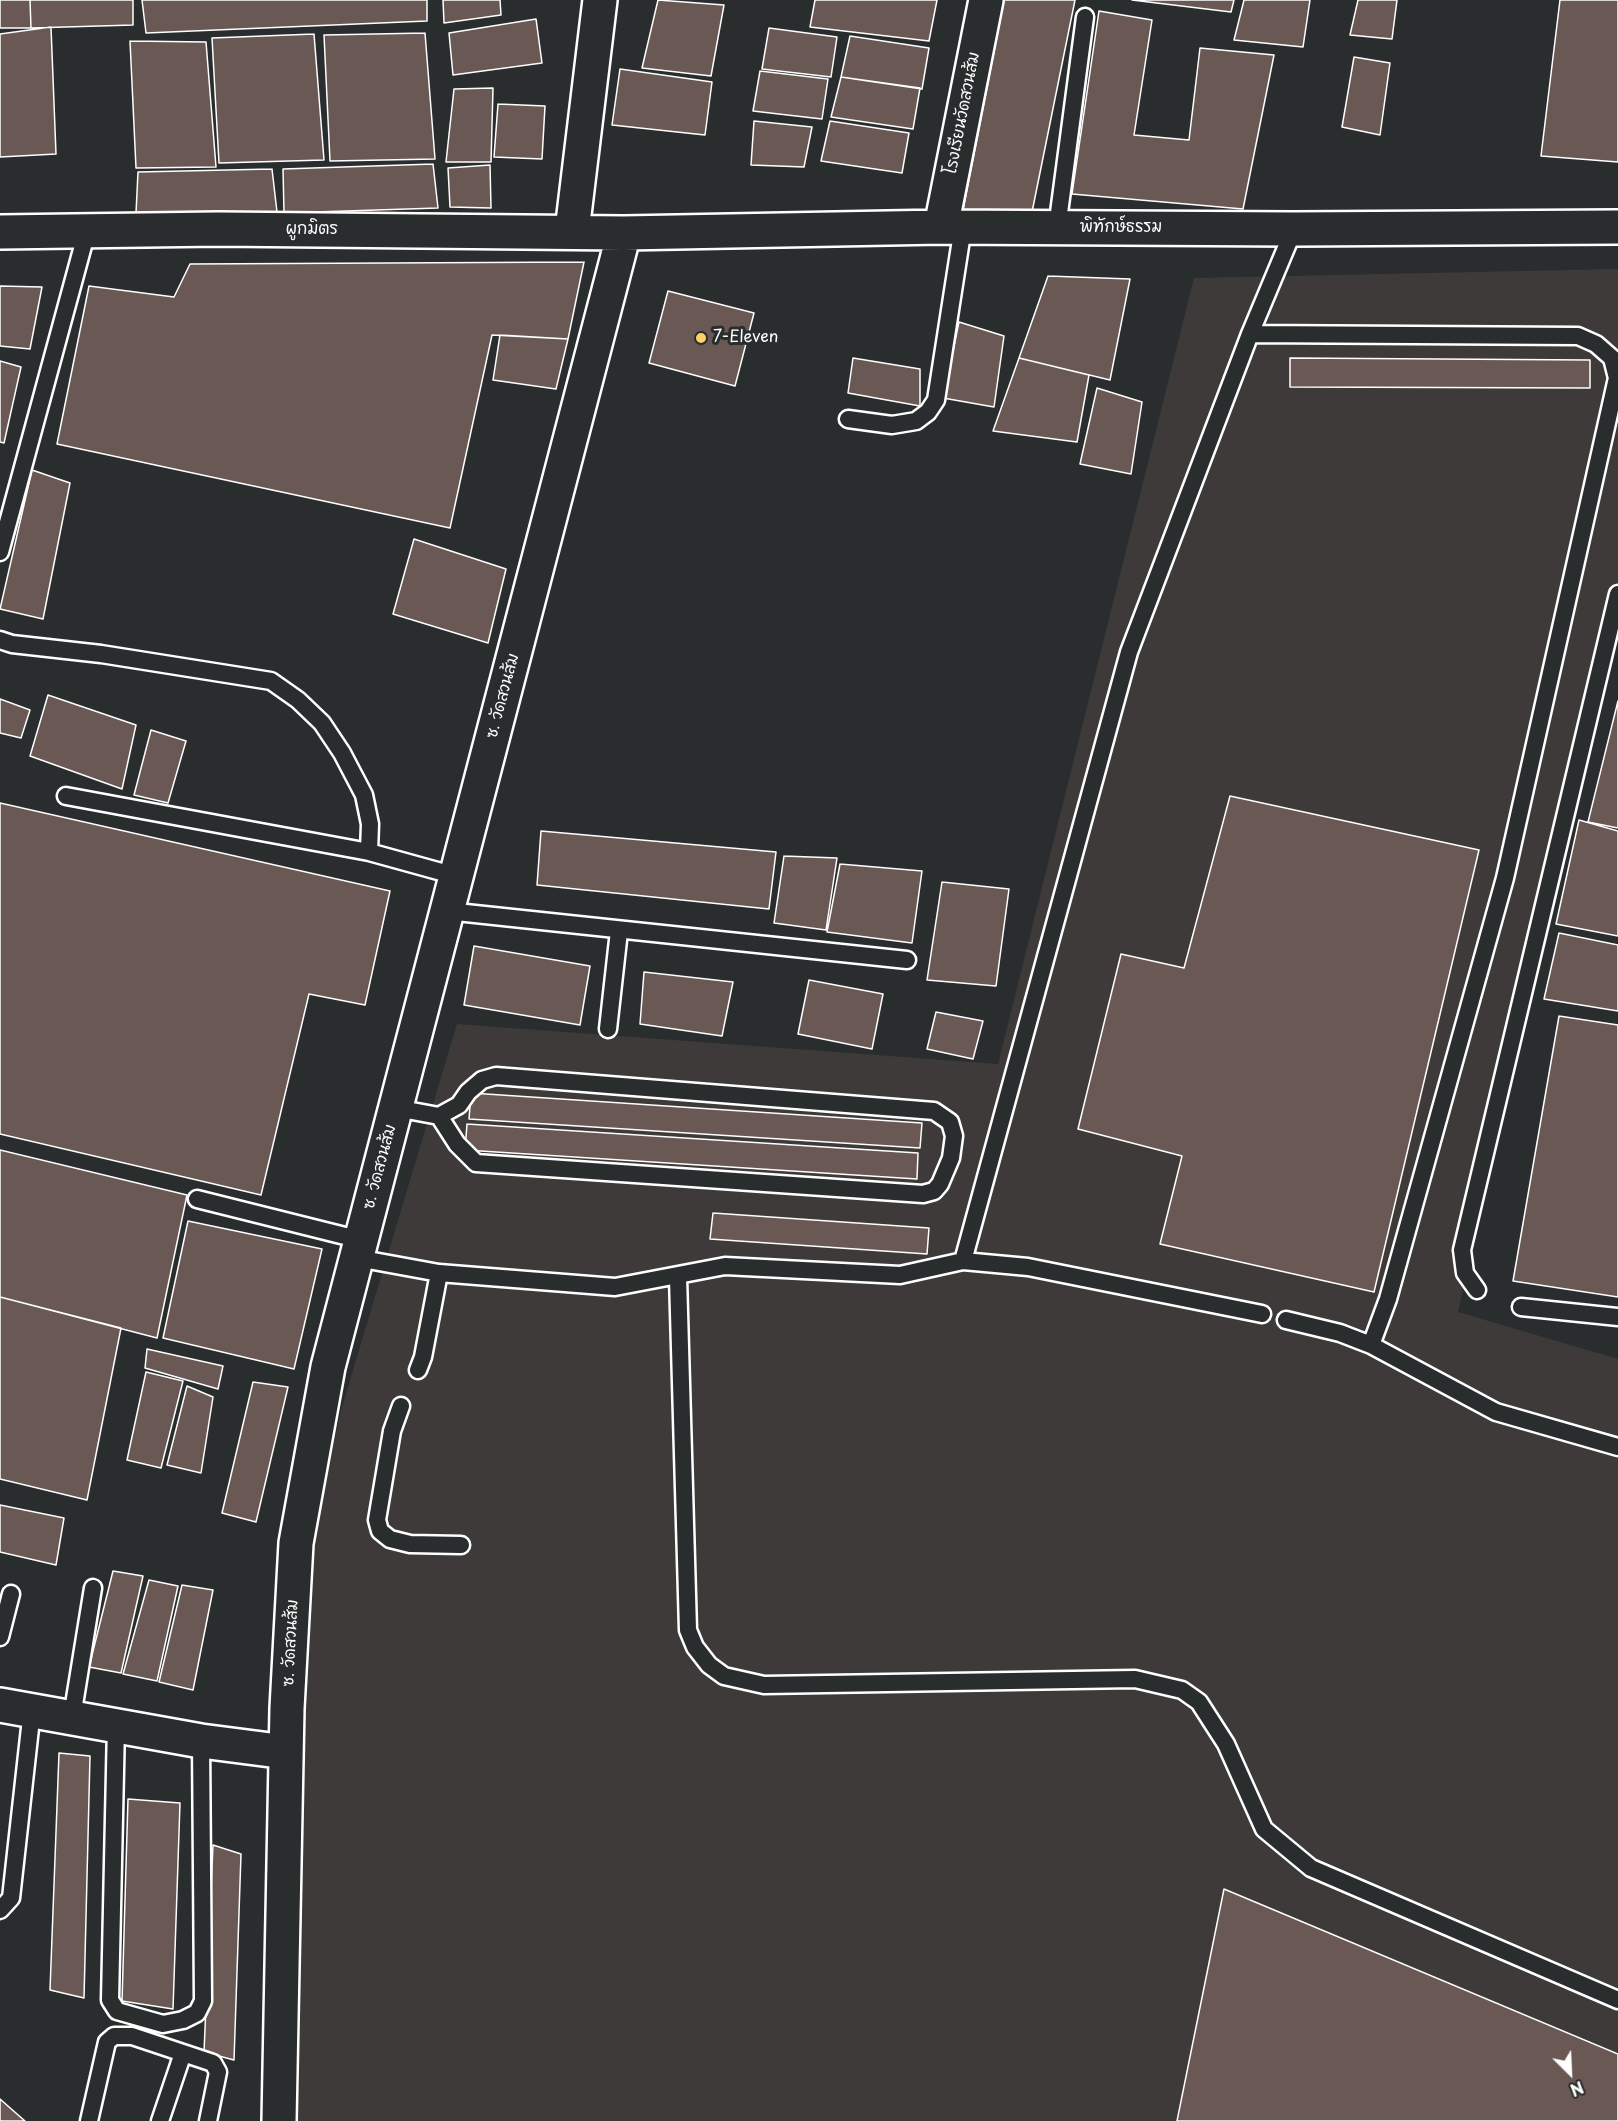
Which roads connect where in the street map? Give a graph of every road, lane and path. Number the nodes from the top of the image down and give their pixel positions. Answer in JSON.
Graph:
{"nodes":[{"id":1,"x":600,"y":0,"type":"edge"},
{"id":2,"x":986,"y":0,"type":"edge"},
{"id":3,"x":1085,"y":17,"type":"dead end"},
{"id":4,"x":952,"y":227,"type":"junction"},
{"id":5,"x":1057,"y":228,"type":"junction"},
{"id":6,"x":1618,"y":228,"type":"edge"},
{"id":7,"x":1294,"y":229,"type":"junction"},
{"id":8,"x":87,"y":231,"type":"junction"},
{"id":9,"x":572,"y":231,"type":"junction"},
{"id":10,"x":0,"y":232,"type":"edge"},
{"id":11,"x":624,"y":233,"type":"junction"},
{"id":12,"x":1250,"y":334,"type":"junction"},
{"id":13,"x":848,"y":419,"type":"dead end"},
{"id":14,"x":0,"y":552,"type":"edge"},
{"id":15,"x":1618,"y":594,"type":"edge"},
{"id":16,"x":0,"y":640,"type":"edge"},
{"id":17,"x":66,"y":796,"type":"dead end"},
{"id":18,"x":369,"y":852,"type":"junction"},
{"id":19,"x":456,"y":876,"type":"junction"},
{"id":20,"x":447,"y":911,"type":"junction"},
{"id":21,"x":619,"y":931,"type":"junction"},
{"id":22,"x":907,"y":960,"type":"dead end"},
{"id":23,"x":608,"y":1029,"type":"dead end"},
{"id":24,"x":396,"y":1108,"type":"junction"},
{"id":25,"x":439,"y":1116,"type":"junction"},
{"id":26,"x":197,"y":1199,"type":"dead end"},
{"id":27,"x":359,"y":1249,"type":"junction"},
{"id":28,"x":963,"y":1261,"type":"junction"},
{"id":29,"x":439,"y":1273,"type":"junction"},
{"id":30,"x":678,"y":1277,"type":"junction"},
{"id":31,"x":1477,"y":1290,"type":"dead end"},
{"id":32,"x":1521,"y":1307,"type":"dead end"},
{"id":33,"x":1262,"y":1314,"type":"dead end"},
{"id":34,"x":1618,"y":1317,"type":"edge"},
{"id":35,"x":1286,"y":1320,"type":"dead end"},
{"id":36,"x":1371,"y":1345,"type":"junction"},
{"id":37,"x":418,"y":1370,"type":"dead end"},
{"id":38,"x":401,"y":1406,"type":"dead end"},
{"id":39,"x":1618,"y":1447,"type":"edge"},
{"id":40,"x":461,"y":1545,"type":"dead end"},
{"id":41,"x":93,"y":1588,"type":"dead end"},
{"id":42,"x":11,"y":1594,"type":"dead end"},
{"id":43,"x":0,"y":1637,"type":"edge"},
{"id":44,"x":0,"y":1704,"type":"edge"},
{"id":45,"x":32,"y":1710,"type":"junction"},
{"id":46,"x":72,"y":1717,"type":"junction"},
{"id":47,"x":116,"y":1725,"type":"junction"},
{"id":48,"x":201,"y":1741,"type":"junction"},
{"id":49,"x":286,"y":1752,"type":"junction"},
{"id":50,"x":0,"y":1910,"type":"edge"},
{"id":51,"x":1618,"y":2000,"type":"edge"},
{"id":52,"x":183,"y":2053,"type":"junction"},
{"id":53,"x":89,"y":2121,"type":"edge"},
{"id":54,"x":160,"y":2121,"type":"edge"},
{"id":55,"x":208,"y":2121,"type":"edge"},
{"id":56,"x":279,"y":2121,"type":"edge"}],
"edges":[{"from":1,"to":9,"type":"street"},
{"from":2,"to":4,"type":"street","name":"โรงเรียนวัดสวนส้ม"},
{"from":3,"to":5,"type":"lane"},
{"from":4,"to":5,"type":"street","name":"พิทักษ์ธรรม"},
{"from":4,"to":11,"type":"street","name":"พิทักษ์ธรรม"},
{"from":4,"to":13,"type":"lane"},
{"from":5,"to":7,"type":"street","name":"พิทักษ์ธรรม"},
{"from":6,"to":7,"type":"street","name":"พิทักษ์ธรรม"},
{"from":7,"to":12,"type":"lane"},
{"from":8,"to":9,"type":"street","name":"ผูกมิตร"},
{"from":8,"to":10,"type":"street","name":"ผูกมิตร"},
{"from":8,"to":14,"type":"lane"},
{"from":9,"to":11,"type":"street","name":"ผูกมิตร"},
{"from":11,"to":19,"type":"street","name":"ซ. วัดสวนส้ม"},
{"from":12,"to":28,"type":"lane"},
{"from":12,"to":36,"type":"lane"},
{"from":15,"to":31,"type":"lane"},
{"from":16,"to":18,"type":"lane"},
{"from":17,"to":18,"type":"lane"},
{"from":18,"to":19,"type":"lane"},
{"from":19,"to":20,"type":"street","name":"ซ. วัดสวนส้ม"},
{"from":20,"to":21,"type":"lane"},
{"from":20,"to":24,"type":"street","name":"ซ. วัดสวนส้ม"},
{"from":21,"to":22,"type":"lane"},
{"from":21,"to":23,"type":"lane"},
{"from":24,"to":25,"type":"lane"},
{"from":24,"to":27,"type":"street","name":"ซ. วัดสวนส้ม"},
{"from":25,"to":25,"type":"lane"},
{"from":26,"to":27,"type":"lane"},
{"from":27,"to":29,"type":"lane"},
{"from":27,"to":49,"type":"street","name":"ซ. วัดสวนส้ม"},
{"from":28,"to":30,"type":"lane"},
{"from":28,"to":33,"type":"lane"},
{"from":29,"to":30,"type":"lane"},
{"from":29,"to":37,"type":"lane"},
{"from":30,"to":51,"type":"lane"},
{"from":32,"to":34,"type":"lane"},
{"from":35,"to":36,"type":"lane"},
{"from":36,"to":39,"type":"lane"},
{"from":38,"to":40,"type":"lane"},
{"from":41,"to":46,"type":"lane"},
{"from":42,"to":43,"type":"lane"},
{"from":44,"to":45,"type":"street"},
{"from":45,"to":46,"type":"street"},
{"from":45,"to":50,"type":"lane"},
{"from":46,"to":47,"type":"street"},
{"from":47,"to":48,"type":"street"},
{"from":47,"to":48,"type":"lane"},
{"from":48,"to":49,"type":"street"},
{"from":49,"to":56,"type":"street","name":"ซ. วัดสวนส้ม"},
{"from":52,"to":53,"type":"lane"},
{"from":52,"to":54,"type":"lane"},
{"from":52,"to":55,"type":"lane"}]}
